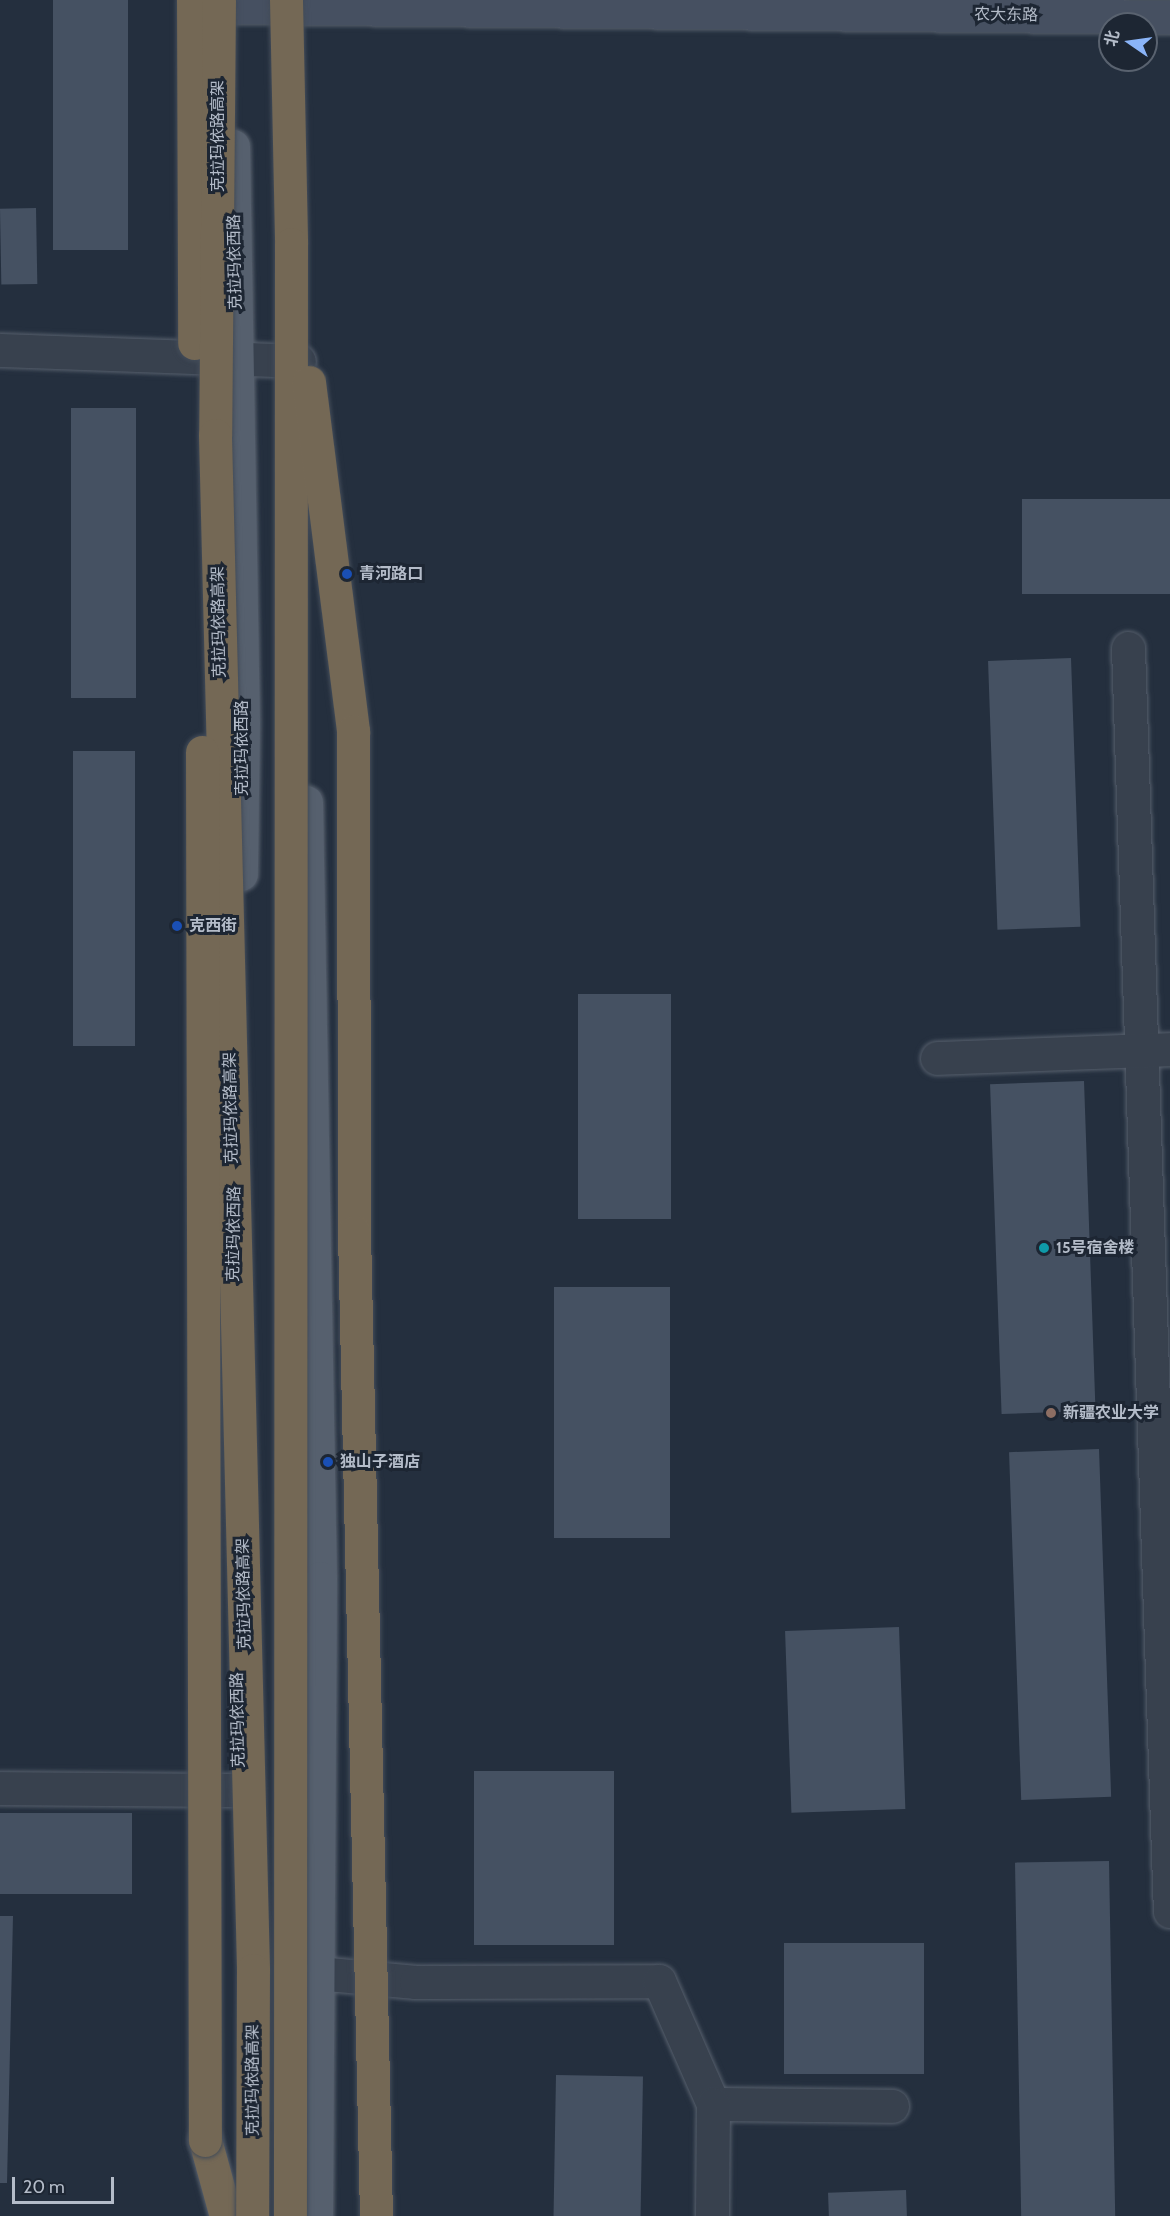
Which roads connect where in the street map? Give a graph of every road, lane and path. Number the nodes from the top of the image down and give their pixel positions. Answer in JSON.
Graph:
{"nodes":[{"id":1,"x":193,"y":0,"type":"edge"},
{"id":2,"x":226,"y":2,"type":"edge"},
{"id":3,"x":294,"y":2,"type":"edge"},
{"id":4,"x":1170,"y":17,"type":"edge"},
{"id":5,"x":291,"y":244,"type":"junction"},
{"id":6,"x":0,"y":350,"type":"edge"},
{"id":7,"x":237,"y":358,"type":"junction"},
{"id":8,"x":299,"y":361,"type":"junction"},
{"id":9,"x":214,"y":435,"type":"junction"},
{"id":10,"x":1128,"y":648,"type":"dead end"},
{"id":11,"x":200,"y":802,"type":"junction"},
{"id":12,"x":1155,"y":1050,"type":"edge"},
{"id":13,"x":937,"y":1058,"type":"dead end"},
{"id":14,"x":1162,"y":1423,"type":"edge"},
{"id":15,"x":0,"y":1788,"type":"edge"},
{"id":16,"x":239,"y":1790,"type":"junction"},
{"id":17,"x":1168,"y":1795,"type":"edge"},
{"id":18,"x":1170,"y":1911,"type":"edge"},
{"id":19,"x":317,"y":1973,"type":"junction"},
{"id":20,"x":713,"y":2104,"type":"junction"},
{"id":21,"x":892,"y":2106,"type":"dead end"},
{"id":22,"x":226,"y":2216,"type":"edge"},
{"id":23,"x":253,"y":2216,"type":"edge"},
{"id":24,"x":290,"y":2216,"type":"edge"},
{"id":25,"x":316,"y":2216,"type":"edge"},
{"id":26,"x":376,"y":2216,"type":"edge"},
{"id":27,"x":712,"y":2216,"type":"edge"}],
"edges":[{"from":1,"to":11,"type":"highway","bridge":true},
{"from":2,"to":3,"type":"main road","name":"农大东路"},
{"from":2,"to":7,"type":"main road","name":"克拉玛依西路"},
{"from":2,"to":9,"type":"highway","name":"克拉玛依路高架","bridge":true},
{"from":3,"to":4,"type":"main road","name":"农大东路"},
{"from":3,"to":5,"type":"highway","bridge":true},
{"from":3,"to":8,"type":"main road"},
{"from":5,"to":24,"type":"highway","bridge":true},
{"from":5,"to":26,"type":"highway","bridge":true},
{"from":6,"to":7,"type":"street"},
{"from":7,"to":8,"type":"street"},
{"from":7,"to":16,"type":"main road","name":"克拉玛依西路"},
{"from":8,"to":19,"type":"main road"},
{"from":9,"to":11,"type":"highway","bridge":true},
{"from":9,"to":23,"type":"highway","name":"克拉玛依路高架","bridge":true},
{"from":10,"to":12,"type":"street"},
{"from":11,"to":22,"type":"highway","bridge":true},
{"from":12,"to":13,"type":"street"},
{"from":12,"to":14,"type":"street"},
{"from":14,"to":17,"type":"street"},
{"from":15,"to":16,"type":"street"},
{"from":16,"to":23,"type":"main road","name":"克拉玛依西路"},
{"from":17,"to":18,"type":"street"},
{"from":19,"to":20,"type":"street"},
{"from":19,"to":25,"type":"main road"},
{"from":20,"to":21,"type":"street"},
{"from":20,"to":27,"type":"street"}]}
